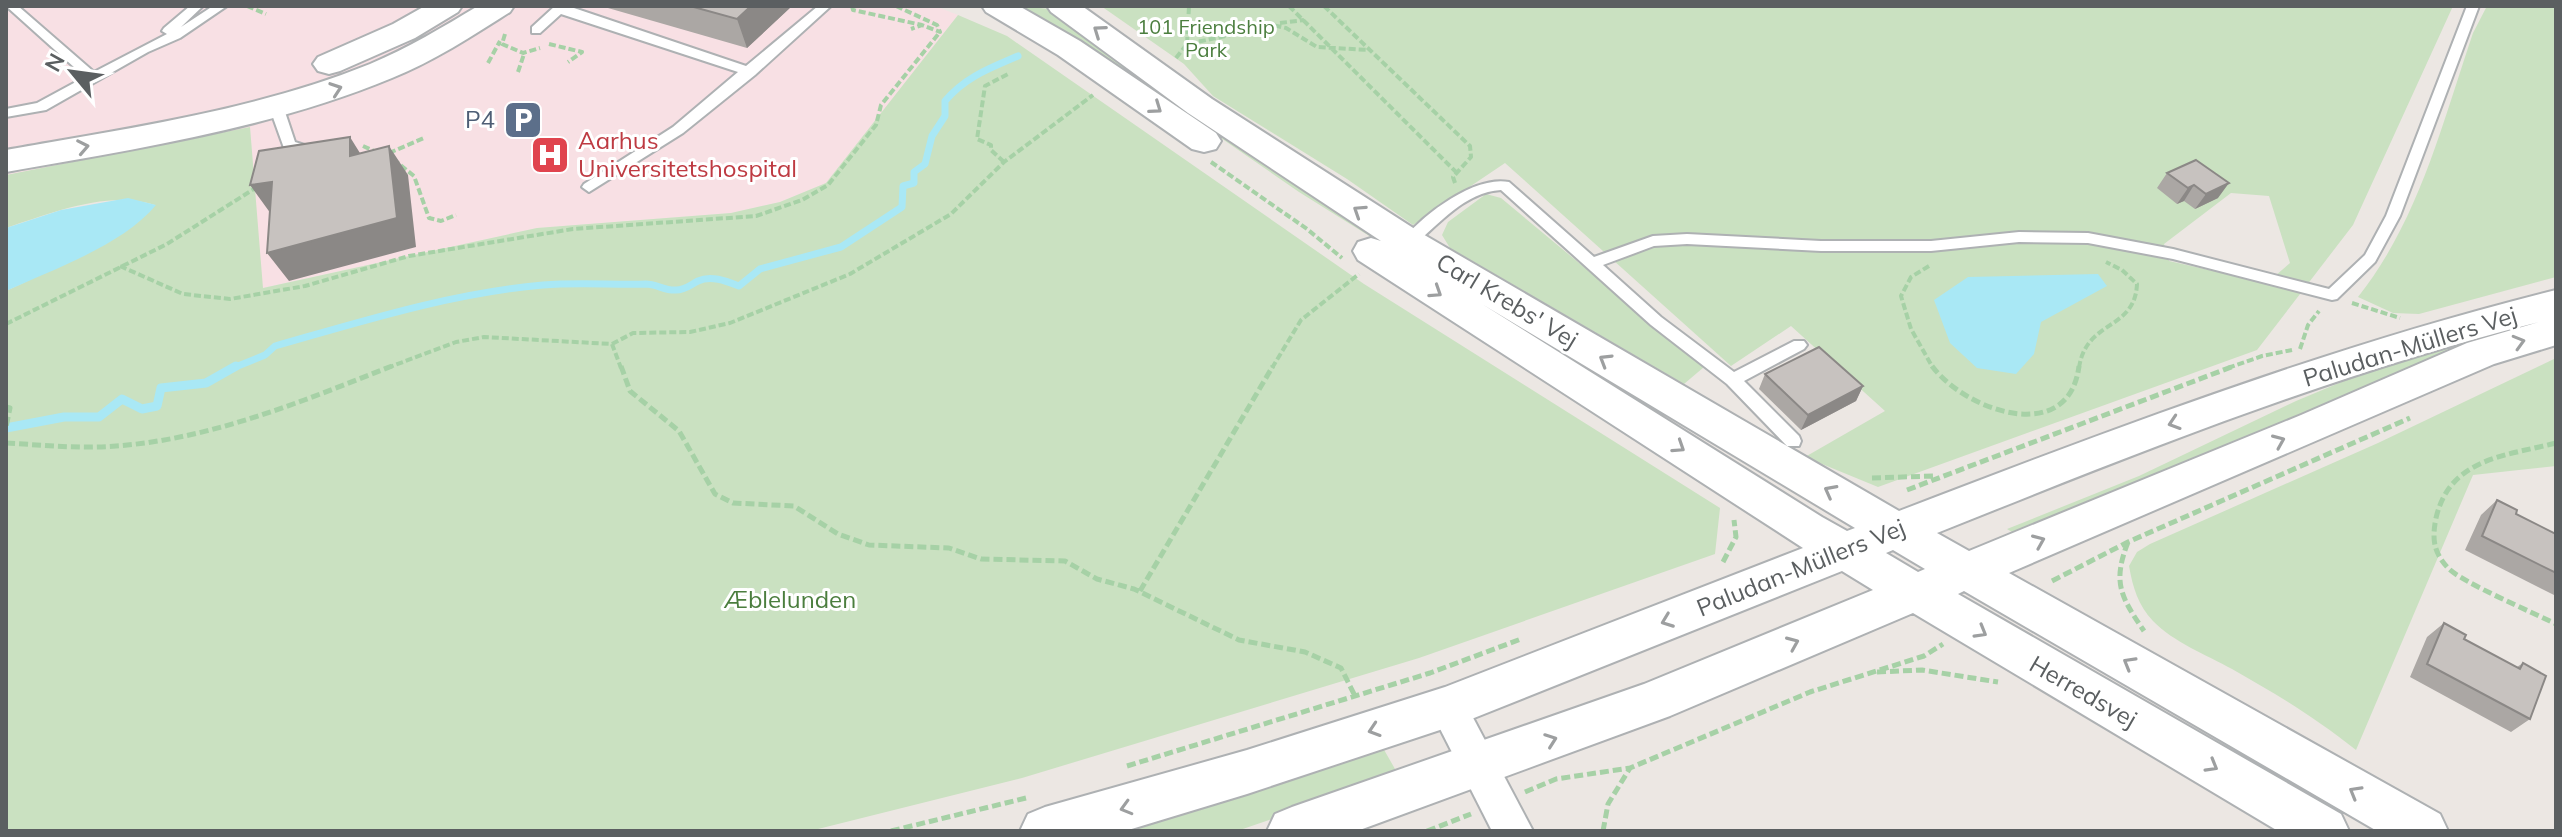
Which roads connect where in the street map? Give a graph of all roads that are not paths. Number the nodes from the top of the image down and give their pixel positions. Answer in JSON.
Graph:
{"nodes":[{"id":1,"x":11,"y":6,"type":"edge"},
{"id":2,"x":197,"y":6,"type":"edge"},
{"id":3,"x":208,"y":6,"type":"edge"},
{"id":4,"x":221,"y":6,"type":"edge"},
{"id":5,"x":235,"y":6,"type":"edge"},
{"id":6,"x":447,"y":6,"type":"edge"},
{"id":7,"x":499,"y":6,"type":"edge"},
{"id":8,"x":825,"y":6,"type":"edge"},
{"id":9,"x":997,"y":6,"type":"edge"},
{"id":10,"x":1062,"y":6,"type":"edge"},
{"id":11,"x":2473,"y":6,"type":"edge"},
{"id":12,"x":560,"y":8,"type":"edge"},
{"id":13,"x":536,"y":30,"type":"dead end"},
{"id":14,"x":172,"y":33,"type":"junction"},
{"id":15,"x":750,"y":72,"type":"junction"},
{"id":16,"x":94,"y":78,"type":"junction"},
{"id":17,"x":277,"y":109,"type":"junction"},
{"id":18,"x":6,"y":113,"type":"edge"},
{"id":19,"x":6,"y":137,"type":"edge"},
{"id":20,"x":289,"y":145,"type":"junction"},
{"id":21,"x":363,"y":146,"type":"road end"},
{"id":22,"x":6,"y":161,"type":"edge"},
{"id":23,"x":264,"y":179,"type":"edge"},
{"id":24,"x":589,"y":187,"type":"dead end"},
{"id":25,"x":1408,"y":242,"type":"junction"},
{"id":26,"x":1590,"y":264,"type":"junction"},
{"id":27,"x":2556,"y":304,"type":"edge"},
{"id":28,"x":2556,"y":331,"type":"edge"},
{"id":29,"x":1799,"y":345,"type":"dead end"},
{"id":30,"x":1733,"y":380,"type":"junction"},
{"id":31,"x":1793,"y":441,"type":"dead end"},
{"id":32,"x":1897,"y":530,"type":"junction"},
{"id":33,"x":1844,"y":551,"type":"junction"},
{"id":34,"x":1967,"y":571,"type":"junction"},
{"id":35,"x":1913,"y":593,"type":"junction"},
{"id":36,"x":1439,"y":690,"type":"junction"},
{"id":37,"x":1496,"y":800,"type":"edge"},
{"id":38,"x":1039,"y":813,"type":"edge"},
{"id":39,"x":1292,"y":831,"type":"edge"},
{"id":40,"x":2324,"y":831,"type":"edge"},
{"id":41,"x":2423,"y":831,"type":"edge"}],
"edges":[{"from":1,"to":16,"type":"lane"},
{"from":2,"to":14,"type":"lane"},
{"from":3,"to":14,"type":"lane"},
{"from":4,"to":14,"type":"lane"},
{"from":5,"to":14,"type":"lane"},
{"from":6,"to":19,"type":"street"},
{"from":17,"to":7,"type":"street","one_way":true},
{"from":8,"to":15,"type":"lane"},
{"from":9,"to":33,"type":"street","name":"Carl Krebs' Vej","one_way":true},
{"from":25,"to":10,"type":"street","name":"Carl Krebs' Vej","one_way":true},
{"from":11,"to":26,"type":"lane"},
{"from":12,"to":13,"type":"lane"},
{"from":12,"to":15,"type":"lane"},
{"from":14,"to":16,"type":"lane"},
{"from":15,"to":24,"type":"lane"},
{"from":16,"to":18,"type":"lane"},
{"from":17,"to":20,"type":"lane"},
{"from":22,"to":17,"type":"street","one_way":true},
{"from":20,"to":21,"type":"lane"},
{"from":20,"to":23,"type":"lane"},
{"from":25,"to":26,"type":"lane"},
{"from":32,"to":25,"type":"street","name":"Carl Krebs' Vej","one_way":true},
{"from":26,"to":30,"type":"lane"},
{"from":27,"to":32,"type":"street","name":"Paludan-Müllers Vej","one_way":true},
{"from":34,"to":28,"type":"street","name":"Paludan-Müllers Vej","one_way":true},
{"from":29,"to":30,"type":"lane"},
{"from":30,"to":31,"type":"lane"},
{"from":32,"to":33,"type":"street","name":"Paludan-Müllers Vej"},
{"from":32,"to":34,"type":"street","name":"Carl Krebs' Vej"},
{"from":33,"to":35,"type":"street","name":"Herredsvej"},
{"from":33,"to":36,"type":"street","name":"Paludan-Müllers Vej","one_way":true},
{"from":34,"to":35,"type":"street","name":"Paludan-Müllers Vej"},
{"from":41,"to":34,"type":"street","name":"Herredsvej","one_way":true},
{"from":37,"to":35,"type":"street","name":"Paludan-Müllers Vej","one_way":true},
{"from":35,"to":40,"type":"street","name":"Herredsvej","one_way":true},
{"from":36,"to":37,"type":"street"},
{"from":36,"to":38,"type":"street","name":"Paludan-Müllers Vej","one_way":true},
{"from":37,"to":39,"type":"street","name":"Paludan-Müllers Vej"}]}
